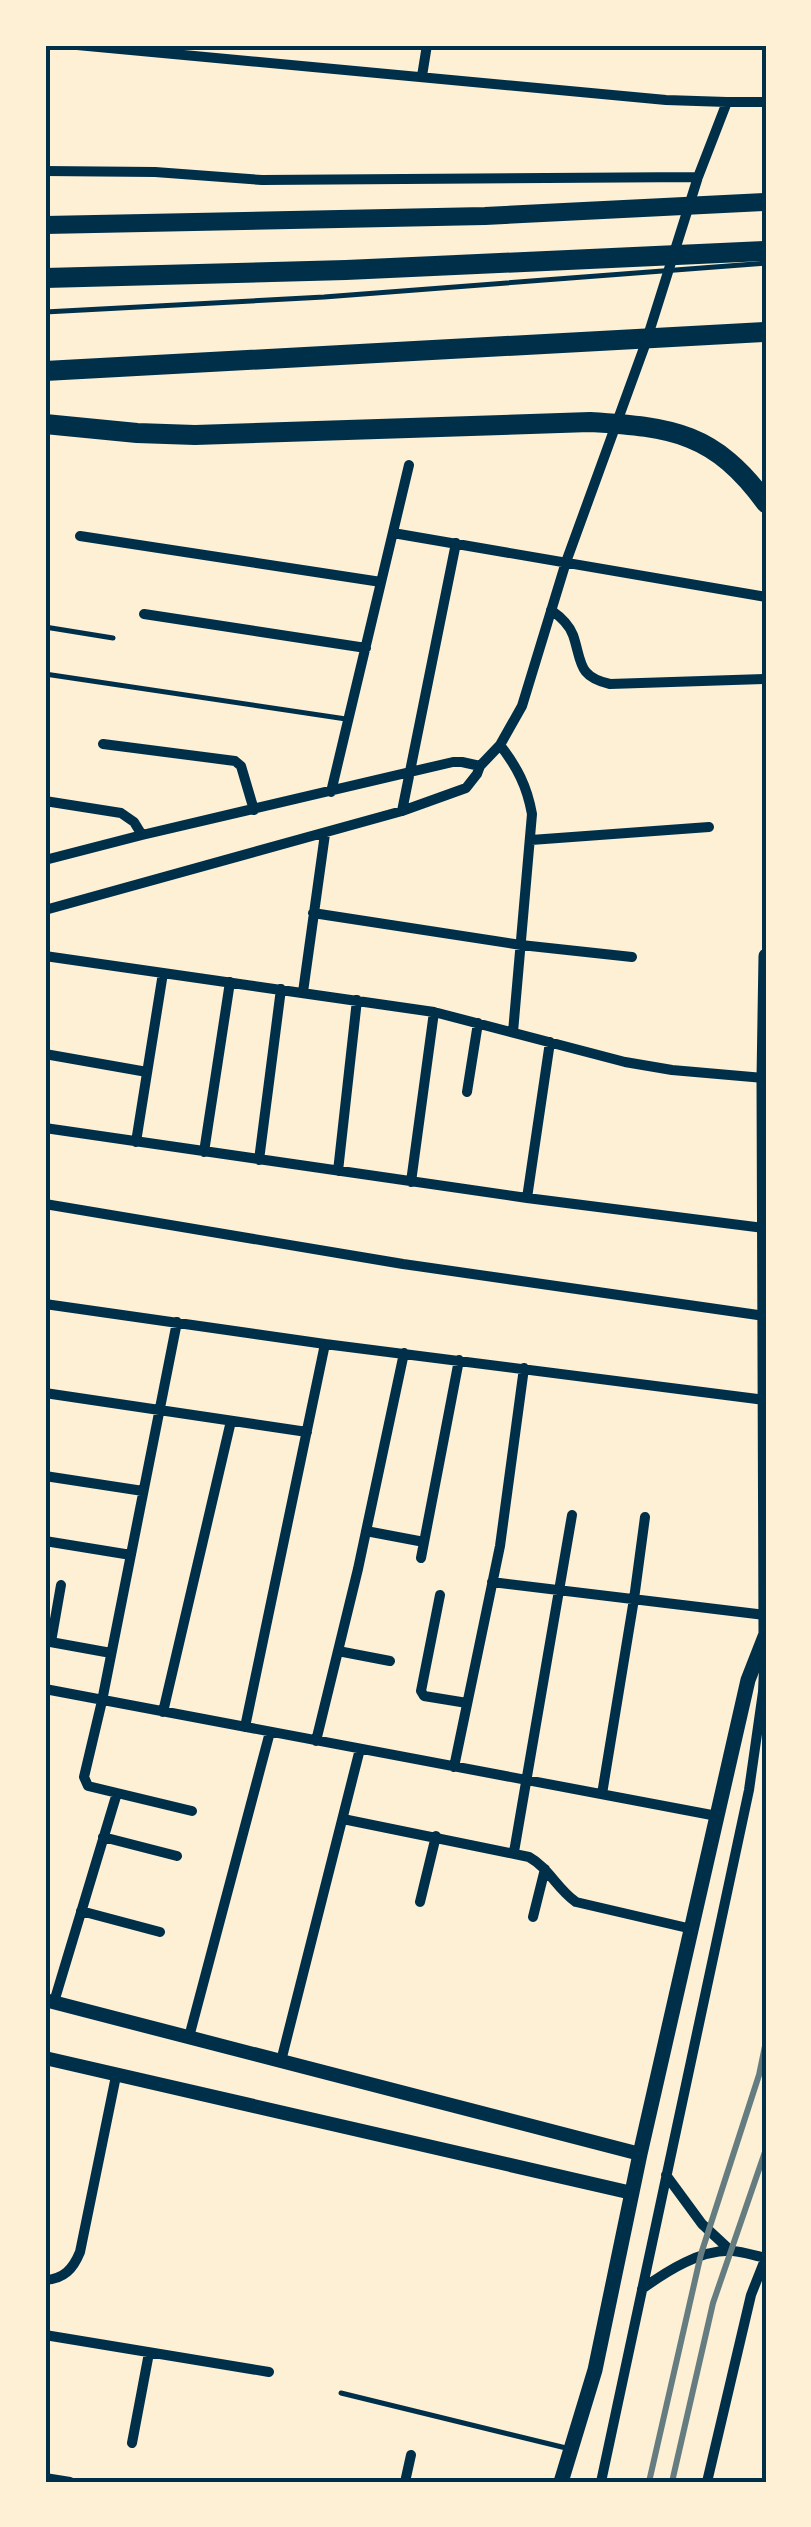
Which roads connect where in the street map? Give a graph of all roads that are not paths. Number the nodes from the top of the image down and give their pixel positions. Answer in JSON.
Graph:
{"nodes":[{"id":1,"x":77,"y":45,"type":"edge"},
{"id":2,"x":427,"y":45,"type":"edge"},
{"id":3,"x":422,"y":76,"type":"junction"},
{"id":4,"x":726,"y":102,"type":"junction"},
{"id":5,"x":766,"y":102,"type":"edge"},
{"id":6,"x":45,"y":171,"type":"edge"},
{"id":7,"x":698,"y":177,"type":"junction"},
{"id":8,"x":766,"y":202,"type":"edge"},
{"id":9,"x":45,"y":225,"type":"edge"},
{"id":10,"x":766,"y":251,"type":"edge"},
{"id":11,"x":766,"y":263,"type":"edge"},
{"id":12,"x":45,"y":278,"type":"edge"},
{"id":13,"x":45,"y":312,"type":"edge"},
{"id":14,"x":766,"y":332,"type":"edge"},
{"id":15,"x":45,"y":370,"type":"edge"},
{"id":16,"x":45,"y":424,"type":"edge"},
{"id":17,"x":616,"y":424,"type":"junction"},
{"id":18,"x":409,"y":465,"type":"dead end"},
{"id":19,"x":766,"y":503,"type":"edge"},
{"id":20,"x":393,"y":533,"type":"junction"},
{"id":21,"x":80,"y":536,"type":"dead end"},
{"id":22,"x":456,"y":543,"type":"junction"},
{"id":23,"x":566,"y":562,"type":"junction"},
{"id":24,"x":381,"y":582,"type":"junction"},
{"id":25,"x":766,"y":597,"type":"edge"},
{"id":26,"x":552,"y":610,"type":"junction"},
{"id":27,"x":144,"y":614,"type":"dead end"},
{"id":28,"x":45,"y":627,"type":"edge"},
{"id":29,"x":113,"y":638,"type":"dead end"},
{"id":30,"x":366,"y":648,"type":"junction"},
{"id":31,"x":45,"y":674,"type":"edge"},
{"id":32,"x":766,"y":679,"type":"edge"},
{"id":33,"x":348,"y":719,"type":"junction"},
{"id":34,"x":103,"y":744,"type":"dead end"},
{"id":35,"x":500,"y":745,"type":"junction"},
{"id":36,"x":480,"y":766,"type":"junction"},
{"id":37,"x":410,"y":772,"type":"junction"},
{"id":38,"x":331,"y":792,"type":"junction"},
{"id":39,"x":45,"y":801,"type":"edge"},
{"id":40,"x":254,"y":810,"type":"junction"},
{"id":41,"x":402,"y":811,"type":"junction"},
{"id":42,"x":709,"y":827,"type":"dead end"},
{"id":43,"x":142,"y":834,"type":"junction"},
{"id":44,"x":325,"y":834,"type":"junction"},
{"id":45,"x":530,"y":840,"type":"junction"},
{"id":46,"x":45,"y":860,"type":"edge"},
{"id":47,"x":45,"y":910,"type":"edge"},
{"id":48,"x":314,"y":913,"type":"junction"},
{"id":49,"x":521,"y":945,"type":"junction"},
{"id":50,"x":45,"y":956,"type":"edge"},
{"id":51,"x":766,"y":956,"type":"edge"},
{"id":52,"x":632,"y":957,"type":"dead end"},
{"id":53,"x":163,"y":973,"type":"junction"},
{"id":54,"x":230,"y":982,"type":"junction"},
{"id":55,"x":281,"y":989,"type":"junction"},
{"id":56,"x":303,"y":992,"type":"junction"},
{"id":57,"x":357,"y":1000,"type":"junction"},
{"id":58,"x":434,"y":1012,"type":"junction"},
{"id":59,"x":478,"y":1023,"type":"junction"},
{"id":60,"x":513,"y":1032,"type":"junction"},
{"id":61,"x":550,"y":1042,"type":"junction"},
{"id":62,"x":45,"y":1054,"type":"edge"},
{"id":63,"x":147,"y":1072,"type":"junction"},
{"id":64,"x":764,"y":1078,"type":"edge"},
{"id":65,"x":467,"y":1092,"type":"dead end"},
{"id":66,"x":45,"y":1128,"type":"edge"},
{"id":67,"x":136,"y":1142,"type":"junction"},
{"id":68,"x":204,"y":1152,"type":"junction"},
{"id":69,"x":259,"y":1160,"type":"junction"},
{"id":70,"x":338,"y":1171,"type":"junction"},
{"id":71,"x":411,"y":1182,"type":"junction"},
{"id":72,"x":527,"y":1198,"type":"junction"},
{"id":73,"x":45,"y":1204,"type":"edge"},
{"id":74,"x":764,"y":1228,"type":"edge"},
{"id":75,"x":45,"y":1304,"type":"edge"},
{"id":76,"x":765,"y":1316,"type":"edge"},
{"id":77,"x":177,"y":1322,"type":"junction"},
{"id":78,"x":325,"y":1344,"type":"junction"},
{"id":79,"x":404,"y":1354,"type":"junction"},
{"id":80,"x":459,"y":1360,"type":"junction"},
{"id":81,"x":524,"y":1368,"type":"junction"},
{"id":82,"x":45,"y":1393,"type":"edge"},
{"id":83,"x":765,"y":1400,"type":"edge"},
{"id":84,"x":160,"y":1410,"type":"junction"},
{"id":85,"x":231,"y":1421,"type":"junction"},
{"id":86,"x":306,"y":1432,"type":"junction"},
{"id":87,"x":45,"y":1476,"type":"edge"},
{"id":88,"x":143,"y":1491,"type":"junction"},
{"id":89,"x":572,"y":1514,"type":"dead end"},
{"id":90,"x":644,"y":1517,"type":"dead end"},
{"id":91,"x":366,"y":1531,"type":"junction"},
{"id":92,"x":45,"y":1542,"type":"edge"},
{"id":93,"x":424,"y":1542,"type":"junction"},
{"id":94,"x":130,"y":1555,"type":"junction"},
{"id":95,"x":421,"y":1558,"type":"dead end"},
{"id":96,"x":492,"y":1582,"type":"junction"},
{"id":97,"x":62,"y":1585,"type":"dead end"},
{"id":98,"x":559,"y":1590,"type":"junction"},
{"id":99,"x":440,"y":1595,"type":"dead end"},
{"id":100,"x":634,"y":1599,"type":"junction"},
{"id":101,"x":765,"y":1615,"type":"edge"},
{"id":102,"x":766,"y":1634,"type":"edge"},
{"id":103,"x":48,"y":1641,"type":"edge"},
{"id":104,"x":338,"y":1651,"type":"junction"},
{"id":105,"x":112,"y":1654,"type":"junction"},
{"id":106,"x":390,"y":1661,"type":"dead end"},
{"id":107,"x":45,"y":1690,"type":"edge"},
{"id":108,"x":102,"y":1701,"type":"junction"},
{"id":109,"x":467,"y":1703,"type":"junction"},
{"id":110,"x":163,"y":1712,"type":"junction"},
{"id":111,"x":245,"y":1728,"type":"junction"},
{"id":112,"x":270,"y":1732,"type":"junction"},
{"id":113,"x":316,"y":1741,"type":"junction"},
{"id":114,"x":360,"y":1749,"type":"junction"},
{"id":115,"x":454,"y":1766,"type":"junction"},
{"id":116,"x":526,"y":1780,"type":"junction"},
{"id":117,"x":117,"y":1793,"type":"junction"},
{"id":118,"x":602,"y":1794,"type":"junction"},
{"id":119,"x":192,"y":1811,"type":"dead end"},
{"id":120,"x":717,"y":1816,"type":"junction"},
{"id":121,"x":343,"y":1818,"type":"junction"},
{"id":122,"x":436,"y":1836,"type":"junction"},
{"id":123,"x":104,"y":1838,"type":"junction"},
{"id":124,"x":514,"y":1852,"type":"junction"},
{"id":125,"x":177,"y":1856,"type":"dead end"},
{"id":126,"x":545,"y":1869,"type":"junction"},
{"id":127,"x":420,"y":1902,"type":"dead end"},
{"id":128,"x":81,"y":1912,"type":"junction"},
{"id":129,"x":533,"y":1916,"type":"dead end"},
{"id":130,"x":692,"y":1928,"type":"junction"},
{"id":131,"x":160,"y":1932,"type":"dead end"},
{"id":132,"x":49,"y":2001,"type":"edge"},
{"id":133,"x":189,"y":2037,"type":"junction"},
{"id":134,"x":45,"y":2058,"type":"edge"},
{"id":135,"x":281,"y":2061,"type":"junction"},
{"id":136,"x":116,"y":2076,"type":"junction"},
{"id":137,"x":640,"y":2154,"type":"junction"},
{"id":138,"x":666,"y":2176,"type":"junction"},
{"id":139,"x":632,"y":2193,"type":"junction"},
{"id":140,"x":731,"y":2251,"type":"junction"},
{"id":141,"x":766,"y":2257,"type":"edge"},
{"id":142,"x":762,"y":2275,"type":"edge"},
{"id":143,"x":45,"y":2280,"type":"edge"},
{"id":144,"x":641,"y":2290,"type":"junction"},
{"id":145,"x":45,"y":2335,"type":"edge"},
{"id":146,"x":149,"y":2353,"type":"junction"},
{"id":147,"x":269,"y":2372,"type":"dead end"},
{"id":148,"x":340,"y":2393,"type":"dead end"},
{"id":149,"x":132,"y":2444,"type":"dead end"},
{"id":150,"x":571,"y":2450,"type":"junction"},
{"id":151,"x":411,"y":2455,"type":"dead end"},
{"id":152,"x":45,"y":2478,"type":"edge"},
{"id":153,"x":70,"y":2482,"type":"edge"},
{"id":154,"x":405,"y":2482,"type":"edge"},
{"id":155,"x":561,"y":2482,"type":"edge"},
{"id":156,"x":601,"y":2482,"type":"edge"},
{"id":157,"x":706,"y":2482,"type":"edge"}],
"edges":[{"from":1,"to":3,"type":"street"},
{"from":2,"to":3,"type":"street"},
{"from":3,"to":4,"type":"street"},
{"from":4,"to":5,"type":"street"},
{"from":4,"to":7,"type":"street"},
{"from":6,"to":7,"type":"street"},
{"from":7,"to":17,"type":"street"},
{"from":8,"to":9,"type":"highway"},
{"from":10,"to":12,"type":"highway"},
{"from":11,"to":13,"type":"lane"},
{"from":14,"to":15,"type":"highway"},
{"from":16,"to":17,"type":"highway"},
{"from":17,"to":19,"type":"highway"},
{"from":17,"to":23,"type":"street"},
{"from":18,"to":20,"type":"street"},
{"from":20,"to":22,"type":"street"},
{"from":20,"to":24,"type":"street"},
{"from":21,"to":24,"type":"street"},
{"from":22,"to":23,"type":"street"},
{"from":22,"to":37,"type":"street"},
{"from":23,"to":25,"type":"street"},
{"from":23,"to":26,"type":"street"},
{"from":24,"to":30,"type":"street"},
{"from":26,"to":32,"type":"street"},
{"from":26,"to":35,"type":"street"},
{"from":27,"to":30,"type":"street"},
{"from":28,"to":29,"type":"lane"},
{"from":30,"to":33,"type":"street"},
{"from":31,"to":33,"type":"lane"},
{"from":33,"to":38,"type":"street"},
{"from":34,"to":40,"type":"street"},
{"from":35,"to":36,"type":"street"},
{"from":35,"to":45,"type":"street"},
{"from":36,"to":37,"type":"street"},
{"from":36,"to":41,"type":"street"},
{"from":37,"to":38,"type":"street"},
{"from":37,"to":41,"type":"street"},
{"from":38,"to":40,"type":"street"},
{"from":39,"to":43,"type":"street"},
{"from":40,"to":43,"type":"street"},
{"from":41,"to":44,"type":"street"},
{"from":42,"to":45,"type":"street"},
{"from":43,"to":46,"type":"street"},
{"from":44,"to":47,"type":"street"},
{"from":44,"to":48,"type":"street"},
{"from":45,"to":49,"type":"street"},
{"from":48,"to":49,"type":"street"},
{"from":48,"to":56,"type":"street"},
{"from":49,"to":52,"type":"street"},
{"from":49,"to":60,"type":"street"},
{"from":50,"to":53,"type":"street"},
{"from":51,"to":64,"type":"main road"},
{"from":53,"to":54,"type":"street"},
{"from":53,"to":63,"type":"street"},
{"from":54,"to":55,"type":"street"},
{"from":54,"to":68,"type":"street"},
{"from":55,"to":56,"type":"street"},
{"from":55,"to":69,"type":"street"},
{"from":56,"to":57,"type":"street"},
{"from":57,"to":58,"type":"street"},
{"from":57,"to":70,"type":"street"},
{"from":58,"to":59,"type":"street"},
{"from":58,"to":71,"type":"street"},
{"from":59,"to":60,"type":"street"},
{"from":59,"to":65,"type":"street"},
{"from":60,"to":61,"type":"street"},
{"from":61,"to":64,"type":"street"},
{"from":61,"to":72,"type":"street"},
{"from":62,"to":63,"type":"street"},
{"from":63,"to":67,"type":"street"},
{"from":64,"to":74,"type":"main road"},
{"from":66,"to":67,"type":"street"},
{"from":67,"to":68,"type":"street"},
{"from":68,"to":69,"type":"street"},
{"from":69,"to":70,"type":"street"},
{"from":70,"to":71,"type":"street"},
{"from":71,"to":72,"type":"street"},
{"from":72,"to":74,"type":"street"},
{"from":73,"to":76,"type":"street"},
{"from":74,"to":76,"type":"main road"},
{"from":75,"to":77,"type":"street"},
{"from":76,"to":83,"type":"main road"},
{"from":77,"to":78,"type":"street"},
{"from":77,"to":84,"type":"street"},
{"from":78,"to":79,"type":"street"},
{"from":78,"to":86,"type":"street"},
{"from":79,"to":80,"type":"street"},
{"from":79,"to":91,"type":"street"},
{"from":80,"to":81,"type":"street"},
{"from":80,"to":93,"type":"street"},
{"from":81,"to":83,"type":"street"},
{"from":81,"to":96,"type":"street"},
{"from":82,"to":84,"type":"street"},
{"from":83,"to":101,"type":"main road"},
{"from":84,"to":85,"type":"street"},
{"from":84,"to":88,"type":"street"},
{"from":85,"to":86,"type":"street"},
{"from":85,"to":110,"type":"street"},
{"from":86,"to":111,"type":"street"},
{"from":87,"to":88,"type":"street"},
{"from":88,"to":94,"type":"street"},
{"from":89,"to":98,"type":"street"},
{"from":90,"to":100,"type":"street"},
{"from":91,"to":93,"type":"street"},
{"from":91,"to":104,"type":"street"},
{"from":92,"to":94,"type":"street"},
{"from":93,"to":95,"type":"street"},
{"from":94,"to":105,"type":"street"},
{"from":96,"to":98,"type":"street"},
{"from":96,"to":109,"type":"street"},
{"from":97,"to":103,"type":"street"},
{"from":98,"to":100,"type":"street"},
{"from":98,"to":116,"type":"street"},
{"from":99,"to":109,"type":"street"},
{"from":100,"to":101,"type":"street"},
{"from":100,"to":118,"type":"street"},
{"from":101,"to":102,"type":"main road"},
{"from":102,"to":120,"type":"main road"},
{"from":102,"to":138,"type":"street"},
{"from":103,"to":105,"type":"street"},
{"from":104,"to":106,"type":"street"},
{"from":104,"to":113,"type":"street"},
{"from":105,"to":108,"type":"street"},
{"from":107,"to":108,"type":"street"},
{"from":108,"to":110,"type":"street"},
{"from":108,"to":117,"type":"street"},
{"from":109,"to":115,"type":"street"},
{"from":110,"to":111,"type":"street"},
{"from":111,"to":112,"type":"street"},
{"from":112,"to":113,"type":"street"},
{"from":112,"to":133,"type":"street"},
{"from":113,"to":114,"type":"street"},
{"from":114,"to":115,"type":"street"},
{"from":114,"to":121,"type":"street"},
{"from":115,"to":116,"type":"street"},
{"from":116,"to":118,"type":"street"},
{"from":116,"to":124,"type":"street"},
{"from":117,"to":119,"type":"street"},
{"from":117,"to":123,"type":"street"},
{"from":118,"to":120,"type":"street"},
{"from":120,"to":130,"type":"main road"},
{"from":121,"to":122,"type":"street"},
{"from":121,"to":135,"type":"street"},
{"from":122,"to":124,"type":"street"},
{"from":122,"to":127,"type":"street"},
{"from":123,"to":125,"type":"street"},
{"from":123,"to":128,"type":"street"},
{"from":124,"to":126,"type":"street"},
{"from":126,"to":129,"type":"street"},
{"from":126,"to":130,"type":"street"},
{"from":128,"to":131,"type":"street"},
{"from":128,"to":132,"type":"street"},
{"from":130,"to":137,"type":"main road"},
{"from":132,"to":133,"type":"street"},
{"from":133,"to":135,"type":"street"},
{"from":134,"to":136,"type":"street"},
{"from":135,"to":137,"type":"street"},
{"from":136,"to":139,"type":"street"},
{"from":136,"to":143,"type":"street"},
{"from":137,"to":139,"type":"main road"},
{"from":138,"to":140,"type":"street"},
{"from":138,"to":144,"type":"street"},
{"from":139,"to":150,"type":"main road"},
{"from":140,"to":141,"type":"street"},
{"from":140,"to":144,"type":"street"},
{"from":141,"to":142,"type":"street"},
{"from":142,"to":157,"type":"street"},
{"from":144,"to":156,"type":"street"},
{"from":145,"to":146,"type":"street"},
{"from":146,"to":147,"type":"street"},
{"from":146,"to":149,"type":"street"},
{"from":148,"to":150,"type":"lane"},
{"from":150,"to":155,"type":"main road"},
{"from":151,"to":154,"type":"street"},
{"from":152,"to":153,"type":"street"}]}
